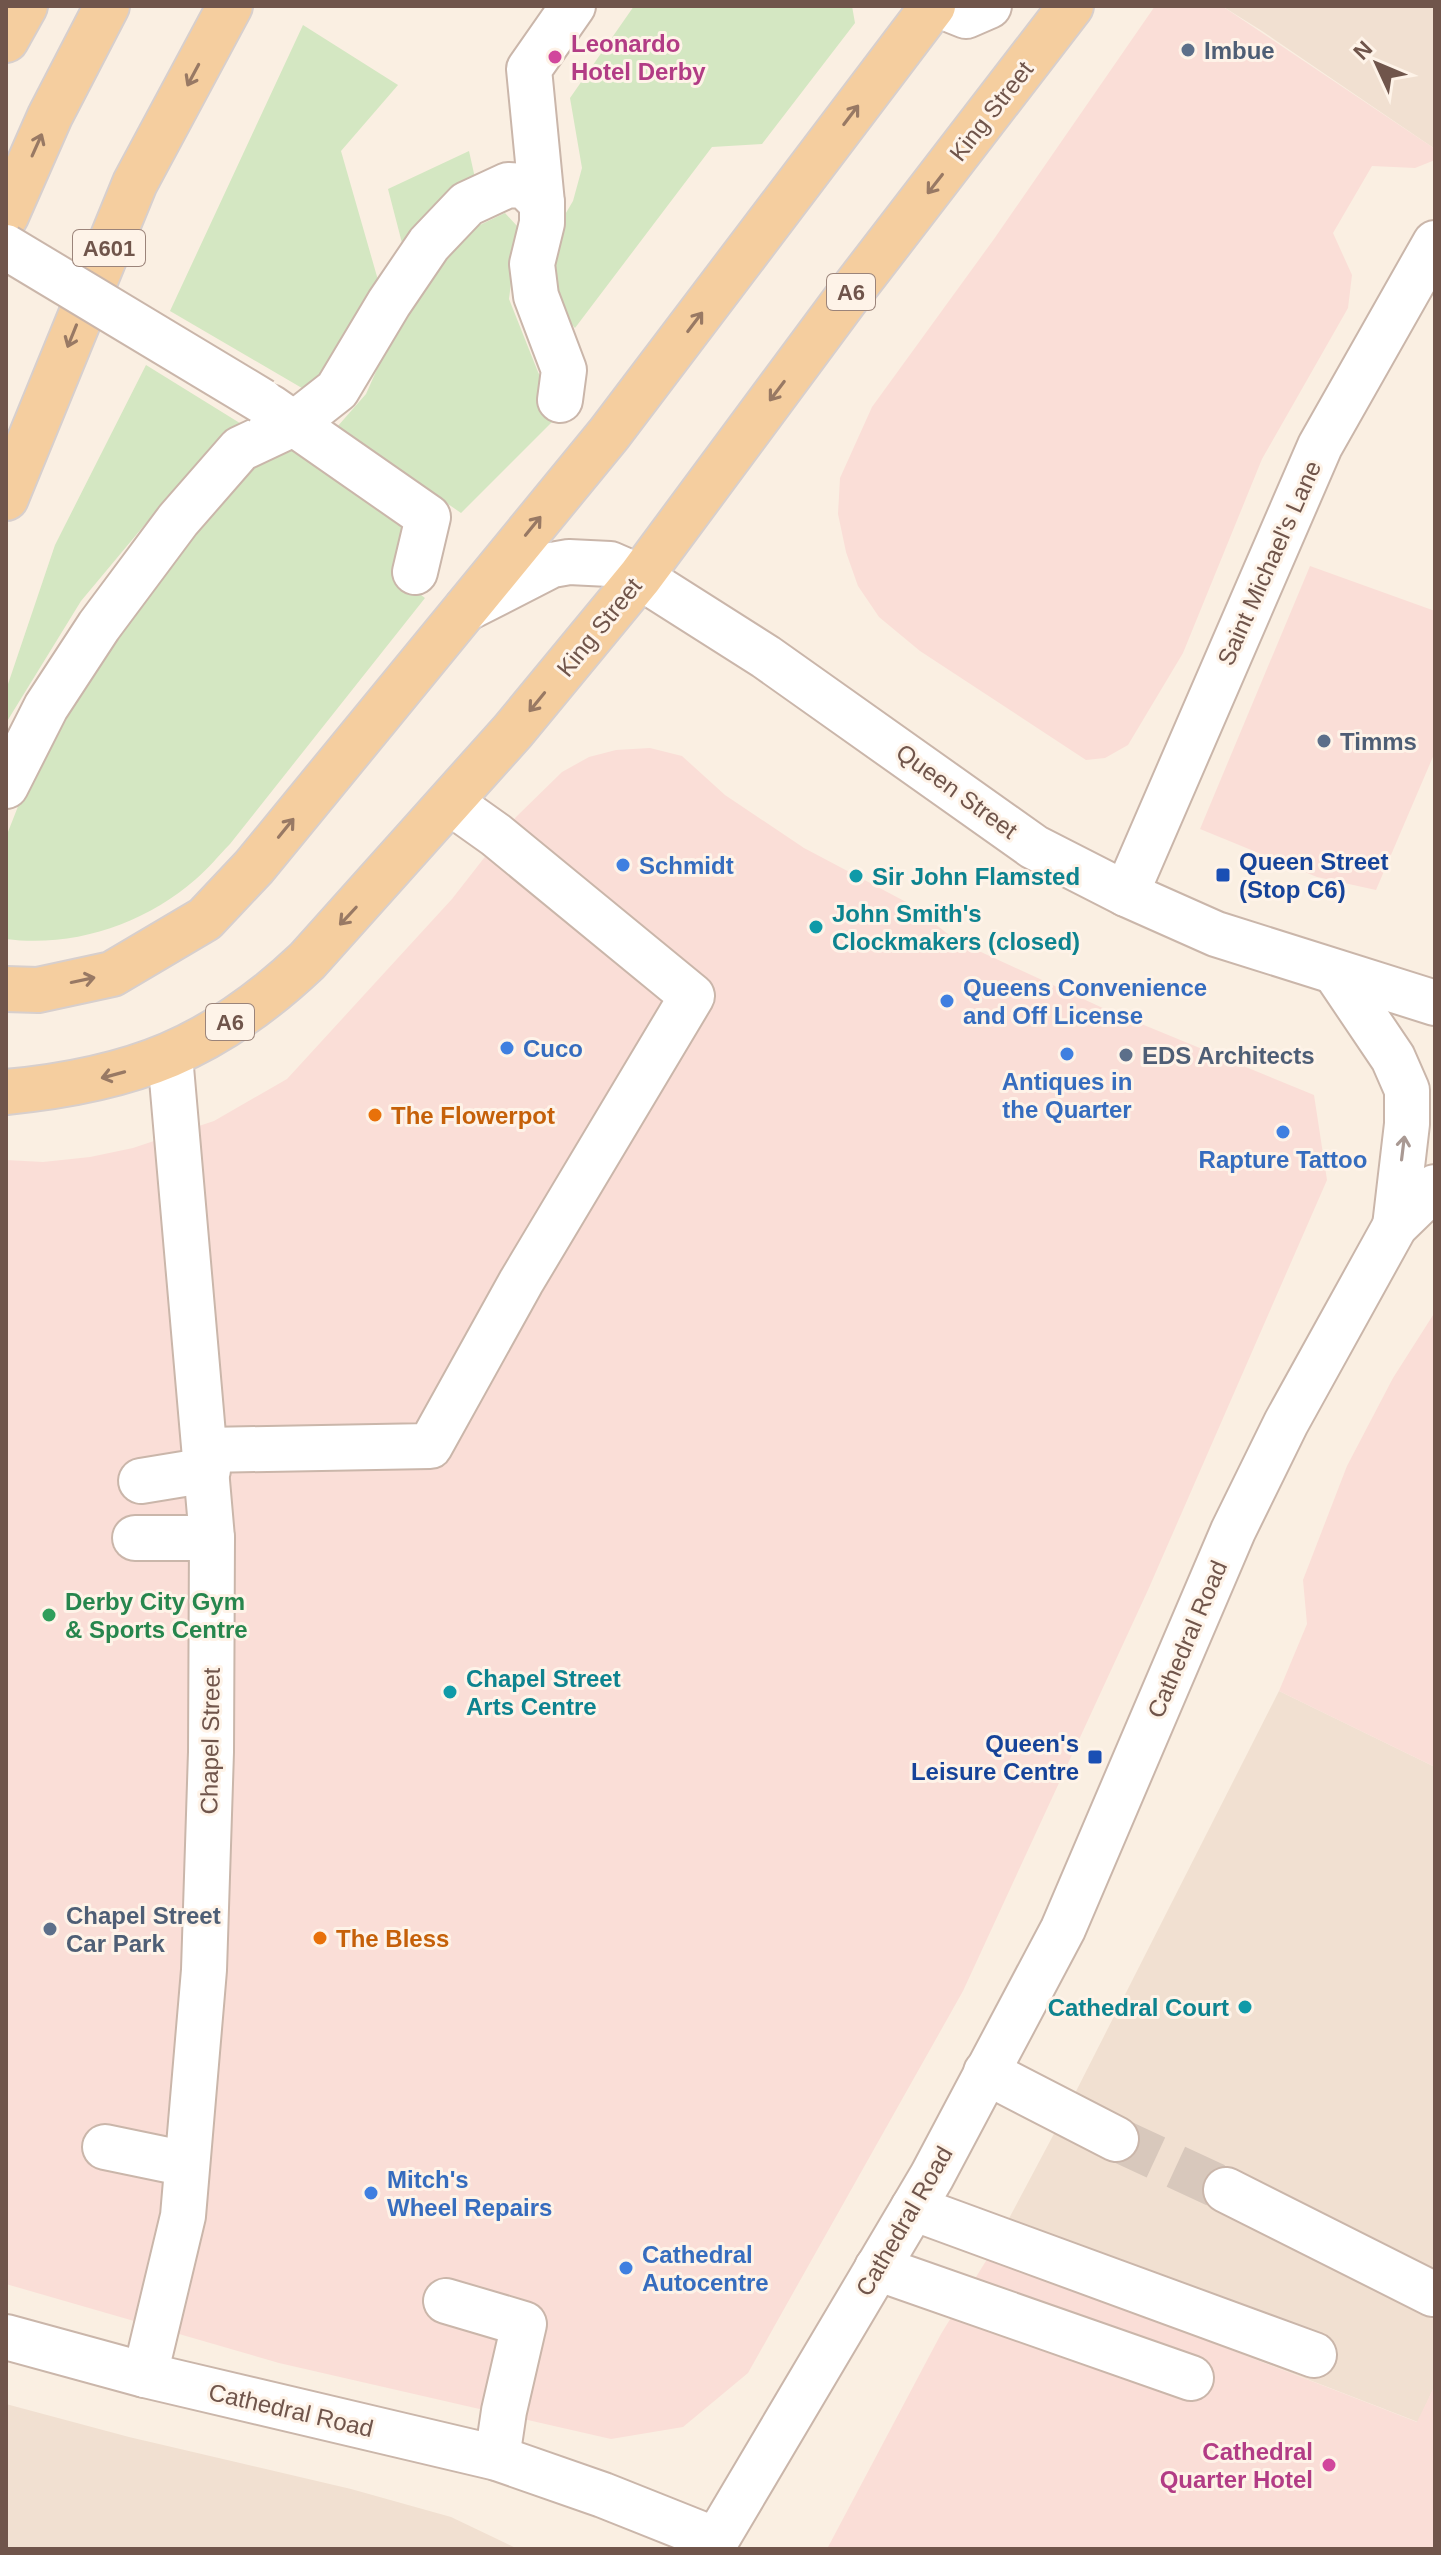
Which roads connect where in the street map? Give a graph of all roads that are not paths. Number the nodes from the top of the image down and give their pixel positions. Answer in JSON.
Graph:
{"nodes":[{"id":1,"x":25,"y":6,"type":"edge"},
{"id":2,"x":107,"y":6,"type":"edge"},
{"id":3,"x":230,"y":6,"type":"edge"},
{"id":4,"x":573,"y":6,"type":"edge"},
{"id":5,"x":933,"y":6,"type":"edge"},
{"id":6,"x":941,"y":6,"type":"edge"},
{"id":7,"x":989,"y":6,"type":"edge"},
{"id":8,"x":1071,"y":6,"type":"edge"},
{"id":9,"x":6,"y":40,"type":"edge"},
{"id":10,"x":542,"y":203,"type":"junction"},
{"id":11,"x":6,"y":216,"type":"edge"},
{"id":12,"x":6,"y":247,"type":"edge"},
{"id":13,"x":1432,"y":247,"type":"edge"},
{"id":14,"x":560,"y":400,"type":"dead end"},
{"id":15,"x":278,"y":412,"type":"junction"},
{"id":16,"x":6,"y":498,"type":"edge"},
{"id":17,"x":415,"y":572,"type":"dead end"},
{"id":18,"x":640,"y":577,"type":"junction"},
{"id":19,"x":466,"y":609,"type":"junction"},
{"id":20,"x":6,"y":786,"type":"edge"},
{"id":21,"x":451,"y":803,"type":"junction"},
{"id":22,"x":1126,"y":894,"type":"junction"},
{"id":23,"x":1335,"y":972,"type":"junction"},
{"id":24,"x":6,"y":989,"type":"edge"},
{"id":25,"x":1435,"y":1003,"type":"edge"},
{"id":26,"x":170,"y":1056,"type":"junction"},
{"id":27,"x":6,"y":1092,"type":"edge"},
{"id":28,"x":1435,"y":1187,"type":"edge"},
{"id":29,"x":1395,"y":1226,"type":"junction"},
{"id":30,"x":207,"y":1460,"type":"junction"},
{"id":31,"x":141,"y":1481,"type":"dead end"},
{"id":32,"x":135,"y":1538,"type":"dead end"},
{"id":33,"x":212,"y":1538,"type":"junction"},
{"id":34,"x":986,"y":2072,"type":"junction"},
{"id":35,"x":1116,"y":2139,"type":"tunnel mouth"},
{"id":36,"x":105,"y":2147,"type":"dead end"},
{"id":37,"x":187,"y":2164,"type":"junction"},
{"id":38,"x":1226,"y":2190,"type":"tunnel mouth"},
{"id":39,"x":913,"y":2208,"type":"junction"},
{"id":40,"x":877,"y":2268,"type":"junction"},
{"id":41,"x":1433,"y":2294,"type":"dead end"},
{"id":42,"x":446,"y":2301,"type":"dead end"},
{"id":43,"x":6,"y":2337,"type":"edge"},
{"id":44,"x":1314,"y":2355,"type":"dead end"},
{"id":45,"x":145,"y":2375,"type":"junction"},
{"id":46,"x":1191,"y":2378,"type":"dead end"},
{"id":47,"x":497,"y":2458,"type":"junction"},
{"id":48,"x":714,"y":2545,"type":"edge"}],
"edges":[{"from":1,"to":9,"type":"main road"},
{"from":11,"to":2,"type":"main road","one_way":true},
{"from":3,"to":16,"type":"main road","number":"A601","one_way":true},
{"from":4,"to":10,"type":"street"},
{"from":19,"to":5,"type":"main road","one_way":true},
{"from":6,"to":7,"type":"street"},
{"from":8,"to":18,"type":"main road","name":"King Street","number":"A6","one_way":true},
{"from":10,"to":14,"type":"street"},
{"from":10,"to":15,"type":"street"},
{"from":12,"to":15,"type":"street","bridge":true},
{"from":13,"to":22,"type":"street","name":"Saint Michael's Lane"},
{"from":15,"to":17,"type":"street"},
{"from":15,"to":20,"type":"street"},
{"from":18,"to":19,"type":"street","name":"Queen Street"},
{"from":18,"to":21,"type":"main road","name":"King Street","number":"A6","one_way":true},
{"from":18,"to":22,"type":"street","name":"Queen Street"},
{"from":24,"to":19,"type":"main road","one_way":true},
{"from":21,"to":26,"type":"main road","name":"King Street","number":"A6","one_way":true},
{"from":21,"to":30,"type":"street"},
{"from":22,"to":23,"type":"street","name":"Queen Street"},
{"from":23,"to":25,"type":"street","name":"Queen Street"},
{"from":29,"to":23,"type":"street","name":"Cathedral Road","one_way":true},
{"from":26,"to":27,"type":"main road","name":"King Street","number":"A6","one_way":true},
{"from":26,"to":30,"type":"street","name":"Chapel Street"},
{"from":28,"to":29,"type":"street","name":"Cathedral Road"},
{"from":29,"to":34,"type":"street","name":"Cathedral Road"},
{"from":30,"to":31,"type":"street"},
{"from":30,"to":33,"type":"street","name":"Chapel Street"},
{"from":32,"to":33,"type":"street"},
{"from":33,"to":37,"type":"street","name":"Chapel Street"},
{"from":34,"to":35,"type":"street"},
{"from":34,"to":39,"type":"street","name":"Cathedral Road"},
{"from":36,"to":37,"type":"street"},
{"from":37,"to":45,"type":"street","name":"Chapel Street"},
{"from":38,"to":41,"type":"street"},
{"from":39,"to":40,"type":"street","name":"Cathedral Road"},
{"from":39,"to":44,"type":"street"},
{"from":40,"to":46,"type":"street"},
{"from":40,"to":48,"type":"street","name":"Cathedral Road"},
{"from":42,"to":47,"type":"street"},
{"from":43,"to":45,"type":"street","name":"Cathedral Road"},
{"from":45,"to":47,"type":"street","name":"Cathedral Road"},
{"from":47,"to":48,"type":"street","name":"Cathedral Road"}]}
